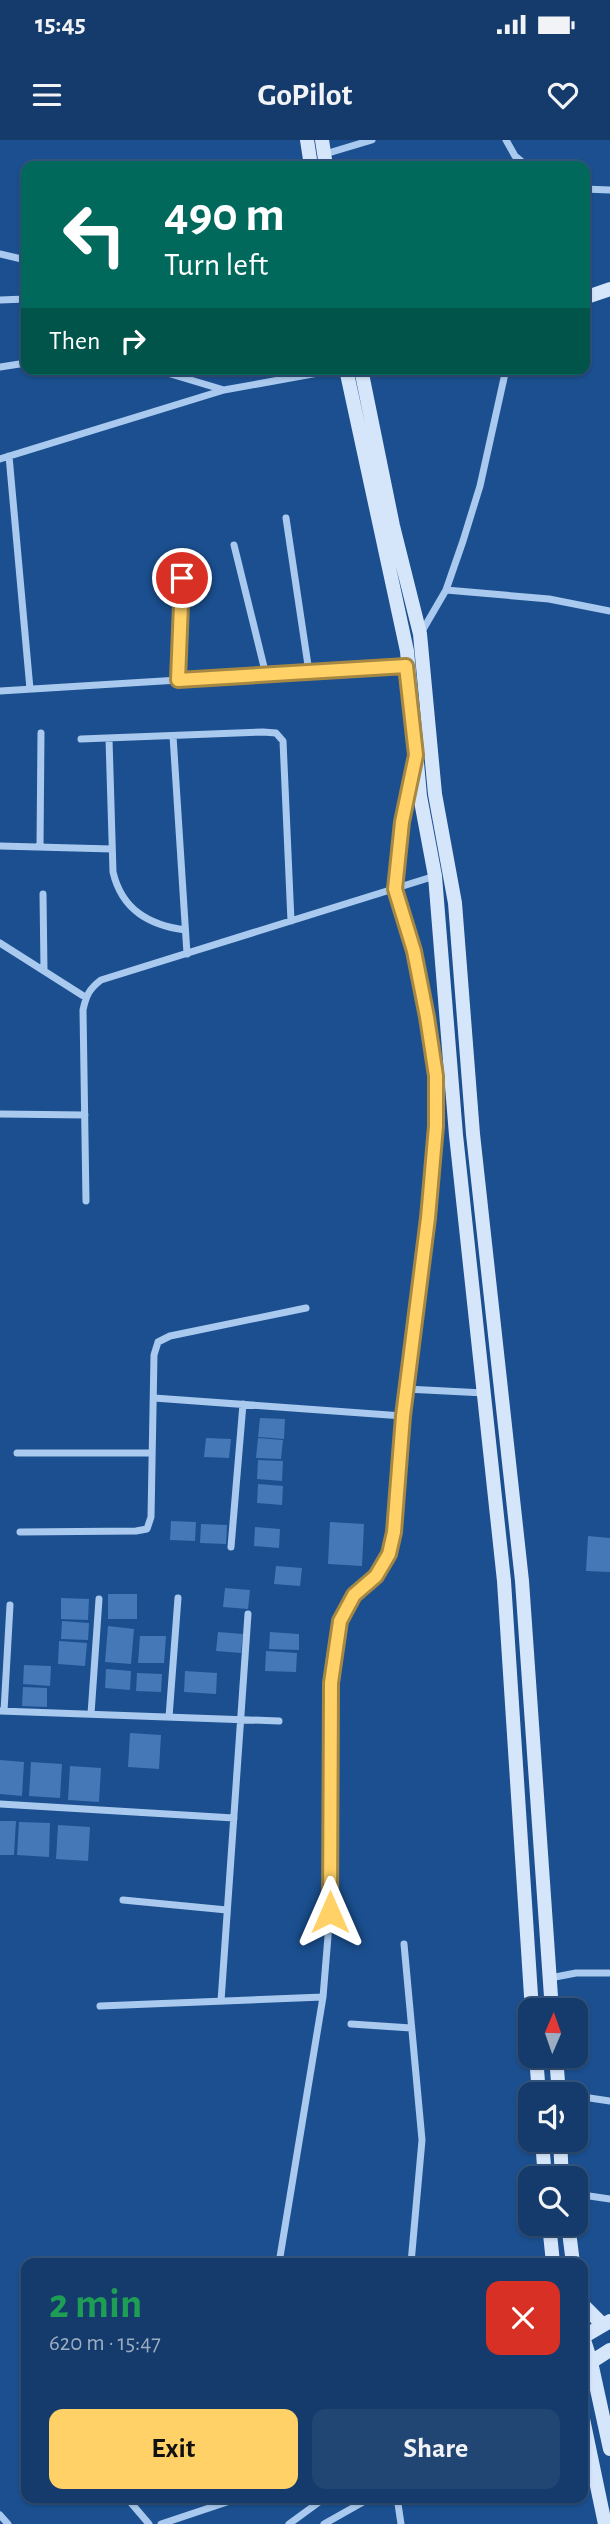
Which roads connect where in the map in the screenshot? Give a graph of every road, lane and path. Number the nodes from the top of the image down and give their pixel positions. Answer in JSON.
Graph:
{"nodes":[{"id":1,"x":307,"y":140,"type":"edge"},
{"id":2,"x":372,"y":140,"type":"edge"},
{"id":3,"x":506,"y":140,"type":"edge"},
{"id":4,"x":324,"y":154,"type":"edge"},
{"id":5,"x":310,"y":161,"type":"edge"},
{"id":6,"x":520,"y":161,"type":"edge"},
{"id":7,"x":590,"y":189,"type":"edge"},
{"id":8,"x":610,"y":190,"type":"edge"},
{"id":9,"x":0,"y":254,"type":"edge"},
{"id":10,"x":21,"y":259,"type":"edge"},
{"id":11,"x":610,"y":289,"type":"edge"},
{"id":12,"x":590,"y":296,"type":"edge"},
{"id":13,"x":21,"y":299,"type":"edge"},
{"id":14,"x":0,"y":300,"type":"edge"},
{"id":15,"x":21,"y":364,"type":"edge"},
{"id":16,"x":0,"y":367,"type":"edge"},
{"id":17,"x":174,"y":375,"type":"edge"},
{"id":18,"x":307,"y":375,"type":"edge"},
{"id":19,"x":347,"y":375,"type":"edge"},
{"id":20,"x":363,"y":375,"type":"edge"},
{"id":21,"x":505,"y":375,"type":"edge"},
{"id":22,"x":224,"y":390,"type":"junction"},
{"id":23,"x":9,"y":456,"type":"junction"},
{"id":24,"x":0,"y":459,"type":"edge"},
{"id":25,"x":286,"y":518,"type":"dead end"},
{"id":26,"x":233,"y":545,"type":"dead end"},
{"id":27,"x":183,"y":552,"type":"dead end"},
{"id":28,"x":446,"y":590,"type":"junction"},
{"id":29,"x":610,"y":611,"type":"edge"},
{"id":30,"x":420,"y":635,"type":"junction"},
{"id":31,"x":407,"y":651,"type":"junction"},
{"id":32,"x":406,"y":666,"type":"junction"},
{"id":33,"x":309,"y":673,"type":"junction"},
{"id":34,"x":265,"y":675,"type":"junction"},
{"id":35,"x":178,"y":680,"type":"junction"},
{"id":36,"x":30,"y":689,"type":"junction"},
{"id":37,"x":0,"y":691,"type":"edge"},
{"id":38,"x":41,"y":733,"type":"dead end"},
{"id":39,"x":173,"y":736,"type":"junction"},
{"id":40,"x":109,"y":738,"type":"junction"},
{"id":41,"x":81,"y":739,"type":"dead end"},
{"id":42,"x":416,"y":755,"type":"junction"},
{"id":43,"x":0,"y":846,"type":"edge"},
{"id":44,"x":40,"y":847,"type":"junction"},
{"id":45,"x":112,"y":849,"type":"junction"},
{"id":46,"x":435,"y":876,"type":"junction"},
{"id":47,"x":395,"y":889,"type":"junction"},
{"id":48,"x":43,"y":894,"type":"dead end"},
{"id":49,"x":290,"y":921,"type":"junction"},
{"id":50,"x":185,"y":930,"type":"junction"},
{"id":51,"x":0,"y":943,"type":"edge"},
{"id":52,"x":187,"y":954,"type":"junction"},
{"id":53,"x":44,"y":970,"type":"junction"},
{"id":54,"x":86,"y":997,"type":"junction"},
{"id":55,"x":0,"y":1114,"type":"edge"},
{"id":56,"x":85,"y":1115,"type":"junction"},
{"id":57,"x":86,"y":1201,"type":"dead end"},
{"id":58,"x":306,"y":1308,"type":"dead end"},
{"id":59,"x":406,"y":1389,"type":"junction"},
{"id":60,"x":484,"y":1393,"type":"junction"},
{"id":61,"x":154,"y":1398,"type":"junction"},
{"id":62,"x":243,"y":1404,"type":"junction"},
{"id":63,"x":403,"y":1416,"type":"junction"},
{"id":64,"x":17,"y":1453,"type":"dead end"},
{"id":65,"x":151,"y":1453,"type":"junction"},
{"id":66,"x":20,"y":1532,"type":"dead end"},
{"id":67,"x":231,"y":1547,"type":"dead end"},
{"id":68,"x":178,"y":1598,"type":"dead end"},
{"id":69,"x":99,"y":1599,"type":"dead end"},
{"id":70,"x":10,"y":1605,"type":"dead end"},
{"id":71,"x":248,"y":1614,"type":"dead end"},
{"id":72,"x":2,"y":1711,"type":"edge"},
{"id":73,"x":91,"y":1714,"type":"junction"},
{"id":74,"x":169,"y":1717,"type":"junction"},
{"id":75,"x":240,"y":1720,"type":"junction"},
{"id":76,"x":279,"y":1721,"type":"dead end"},
{"id":77,"x":0,"y":1804,"type":"edge"},
{"id":78,"x":234,"y":1818,"type":"junction"},
{"id":79,"x":123,"y":1900,"type":"dead end"},
{"id":80,"x":227,"y":1910,"type":"junction"},
{"id":81,"x":404,"y":1944,"type":"dead end"},
{"id":82,"x":610,"y":1973,"type":"edge"},
{"id":83,"x":549,"y":1978,"type":"junction"},
{"id":84,"x":323,"y":1997,"type":"junction"},
{"id":85,"x":531,"y":1998,"type":"edge"},
{"id":86,"x":551,"y":1998,"type":"edge"},
{"id":87,"x":220,"y":2001,"type":"junction"},
{"id":88,"x":100,"y":2006,"type":"dead end"},
{"id":89,"x":351,"y":2024,"type":"dead end"},
{"id":90,"x":411,"y":2028,"type":"junction"},
{"id":91,"x":588,"y":2098,"type":"edge"},
{"id":92,"x":610,"y":2101,"type":"edge"},
{"id":93,"x":588,"y":2196,"type":"edge"},
{"id":94,"x":610,"y":2199,"type":"edge"},
{"id":95,"x":550,"y":2236,"type":"edge"},
{"id":96,"x":570,"y":2236,"type":"edge"},
{"id":97,"x":280,"y":2258,"type":"edge"},
{"id":98,"x":411,"y":2258,"type":"edge"},
{"id":99,"x":552,"y":2258,"type":"edge"},
{"id":100,"x":572,"y":2258,"type":"edge"},
{"id":101,"x":588,"y":2309,"type":"edge"},
{"id":102,"x":607,"y":2323,"type":"edge"},
{"id":103,"x":588,"y":2334,"type":"edge"},
{"id":104,"x":610,"y":2350,"type":"edge"},
{"id":105,"x":588,"y":2364,"type":"edge"},
{"id":106,"x":588,"y":2369,"type":"edge"},
{"id":107,"x":610,"y":2449,"type":"edge"},
{"id":108,"x":588,"y":2452,"type":"edge"},
{"id":109,"x":131,"y":2503,"type":"edge"},
{"id":110,"x":224,"y":2503,"type":"edge"},
{"id":111,"x":318,"y":2503,"type":"edge"},
{"id":112,"x":361,"y":2503,"type":"edge"},
{"id":113,"x":398,"y":2503,"type":"edge"},
{"id":114,"x":0,"y":2515,"type":"edge"},
{"id":115,"x":8,"y":2524,"type":"edge"},
{"id":116,"x":149,"y":2524,"type":"edge"},
{"id":117,"x":161,"y":2524,"type":"edge"},
{"id":118,"x":289,"y":2524,"type":"edge"},
{"id":119,"x":324,"y":2524,"type":"edge"},
{"id":120,"x":401,"y":2524,"type":"edge"},
{"id":121,"x":605,"y":2524,"type":"edge"}],
"edges":[{"from":1,"to":5,"type":"street"},
{"from":2,"to":4,"type":"street"},
{"from":3,"to":6,"type":"street"},
{"from":7,"to":8,"type":"street"},
{"from":9,"to":10,"type":"street"},
{"from":11,"to":12,"type":"street"},
{"from":13,"to":14,"type":"street"},
{"from":15,"to":16,"type":"street"},
{"from":17,"to":22,"type":"street"},
{"from":18,"to":22,"type":"street"},
{"from":19,"to":31,"type":"street"},
{"from":20,"to":30,"type":"street"},
{"from":21,"to":28,"type":"street"},
{"from":22,"to":23,"type":"street"},
{"from":23,"to":24,"type":"street"},
{"from":23,"to":36,"type":"street"},
{"from":25,"to":33,"type":"street"},
{"from":26,"to":34,"type":"street"},
{"from":27,"to":35,"type":"street"},
{"from":28,"to":29,"type":"street"},
{"from":28,"to":30,"type":"street"},
{"from":30,"to":31,"type":"street"},
{"from":30,"to":83,"type":"street"},
{"from":31,"to":32,"type":"street"},
{"from":32,"to":33,"type":"street"},
{"from":32,"to":42,"type":"street"},
{"from":33,"to":34,"type":"street"},
{"from":34,"to":35,"type":"street"},
{"from":35,"to":36,"type":"street"},
{"from":36,"to":37,"type":"street"},
{"from":38,"to":44,"type":"street"},
{"from":39,"to":40,"type":"street"},
{"from":39,"to":49,"type":"street"},
{"from":39,"to":50,"type":"street"},
{"from":40,"to":41,"type":"street"},
{"from":40,"to":45,"type":"street"},
{"from":42,"to":46,"type":"street"},
{"from":42,"to":47,"type":"street"},
{"from":43,"to":44,"type":"street"},
{"from":44,"to":45,"type":"street"},
{"from":45,"to":50,"type":"street"},
{"from":46,"to":47,"type":"street"},
{"from":46,"to":60,"type":"street"},
{"from":47,"to":49,"type":"street"},
{"from":47,"to":59,"type":"street"},
{"from":48,"to":53,"type":"street"},
{"from":49,"to":52,"type":"street"},
{"from":50,"to":52,"type":"street"},
{"from":51,"to":53,"type":"street"},
{"from":52,"to":54,"type":"street"},
{"from":53,"to":54,"type":"street"},
{"from":54,"to":56,"type":"street"},
{"from":55,"to":56,"type":"street"},
{"from":56,"to":57,"type":"street"},
{"from":58,"to":61,"type":"street"},
{"from":59,"to":60,"type":"street"},
{"from":59,"to":63,"type":"street"},
{"from":60,"to":85,"type":"street"},
{"from":61,"to":62,"type":"street"},
{"from":61,"to":65,"type":"street"},
{"from":62,"to":63,"type":"street"},
{"from":62,"to":67,"type":"street"},
{"from":63,"to":84,"type":"street"},
{"from":64,"to":65,"type":"street"},
{"from":65,"to":66,"type":"street"},
{"from":68,"to":74,"type":"street"},
{"from":69,"to":73,"type":"street"},
{"from":70,"to":72,"type":"street"},
{"from":71,"to":75,"type":"street"},
{"from":72,"to":73,"type":"street"},
{"from":73,"to":74,"type":"street"},
{"from":74,"to":75,"type":"street"},
{"from":75,"to":76,"type":"street"},
{"from":75,"to":78,"type":"street"},
{"from":77,"to":78,"type":"street"},
{"from":78,"to":80,"type":"street"},
{"from":79,"to":80,"type":"street"},
{"from":80,"to":87,"type":"street"},
{"from":81,"to":90,"type":"street"},
{"from":82,"to":83,"type":"street"},
{"from":83,"to":86,"type":"street"},
{"from":84,"to":87,"type":"street"},
{"from":84,"to":97,"type":"street"},
{"from":87,"to":88,"type":"street"},
{"from":89,"to":90,"type":"street"},
{"from":90,"to":98,"type":"street"},
{"from":91,"to":92,"type":"street"},
{"from":93,"to":94,"type":"street"},
{"from":95,"to":99,"type":"street"},
{"from":96,"to":100,"type":"street"},
{"from":101,"to":102,"type":"street"},
{"from":102,"to":103,"type":"street"},
{"from":104,"to":105,"type":"street"},
{"from":106,"to":107,"type":"street"},
{"from":108,"to":121,"type":"street"},
{"from":109,"to":116,"type":"street"},
{"from":110,"to":117,"type":"street"},
{"from":111,"to":118,"type":"street"},
{"from":112,"to":119,"type":"street"},
{"from":113,"to":120,"type":"street"},
{"from":114,"to":115,"type":"street"}]}
